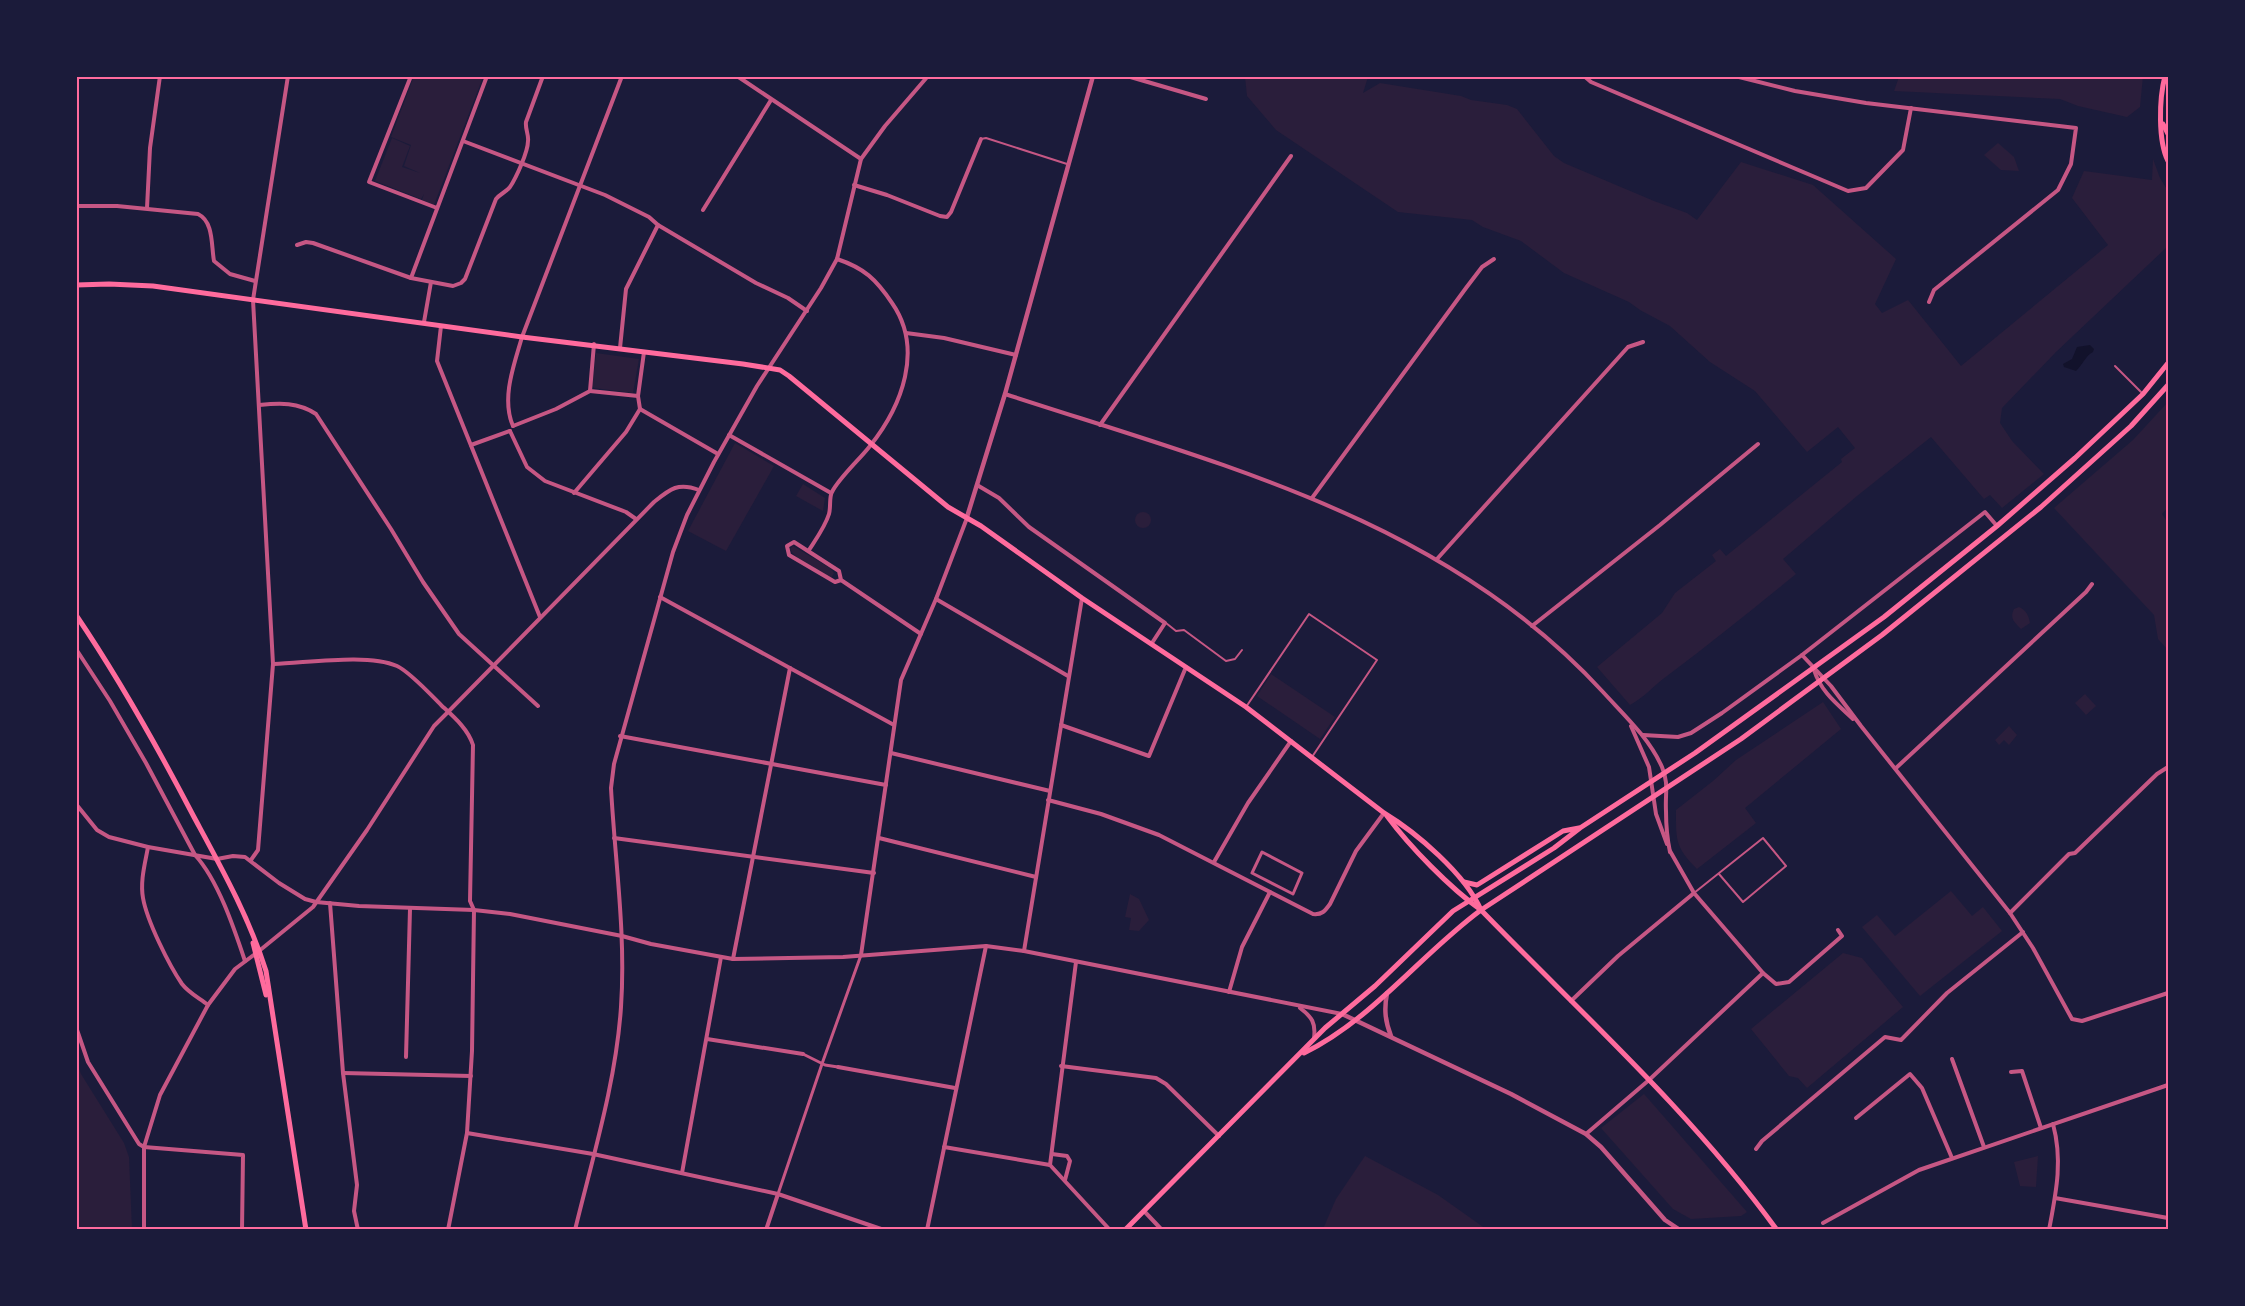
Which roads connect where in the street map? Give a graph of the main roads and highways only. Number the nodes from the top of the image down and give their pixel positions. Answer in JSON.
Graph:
{"nodes":[{"id":1,"x":2165,"y":76,"type":"edge"},
{"id":2,"x":2162,"y":123,"type":"junction"},
{"id":3,"x":2169,"y":134,"type":"edge"},
{"id":4,"x":2169,"y":161,"type":"edge"},
{"id":5,"x":76,"y":285,"type":"edge"},
{"id":6,"x":2169,"y":363,"type":"edge"},
{"id":7,"x":2169,"y":385,"type":"edge"},
{"id":8,"x":76,"y":615,"type":"edge"},
{"id":9,"x":1384,"y":813,"type":"junction"},
{"id":10,"x":1580,"y":828,"type":"junction"},
{"id":11,"x":1464,"y":882,"type":"junction"},
{"id":12,"x":1475,"y":897,"type":"junction"},
{"id":13,"x":1468,"y":901,"type":"junction"},
{"id":14,"x":1481,"y":910,"type":"junction"},
{"id":15,"x":1300,"y":1055,"type":"junction"},
{"id":16,"x":306,"y":1230,"type":"edge"},
{"id":17,"x":1125,"y":1230,"type":"edge"},
{"id":18,"x":1778,"y":1230,"type":"edge"}],
"edges":[{"from":1,"to":2,"type":"main road"},
{"from":2,"to":3,"type":"main road"},
{"from":2,"to":4,"type":"main road"},
{"from":5,"to":9,"type":"main road"},
{"from":6,"to":10,"type":"main road"},
{"from":7,"to":14,"type":"main road"},
{"from":8,"to":16,"type":"main road"},
{"from":9,"to":11,"type":"main road"},
{"from":9,"to":13,"type":"main road"},
{"from":10,"to":11,"type":"main road"},
{"from":10,"to":12,"type":"main road"},
{"from":11,"to":12,"type":"main road"},
{"from":12,"to":13,"type":"main road"},
{"from":12,"to":14,"type":"main road"},
{"from":13,"to":14,"type":"main road"},
{"from":13,"to":15,"type":"main road"},
{"from":14,"to":15,"type":"main road"},
{"from":14,"to":18,"type":"main road"},
{"from":15,"to":17,"type":"main road"}]}
